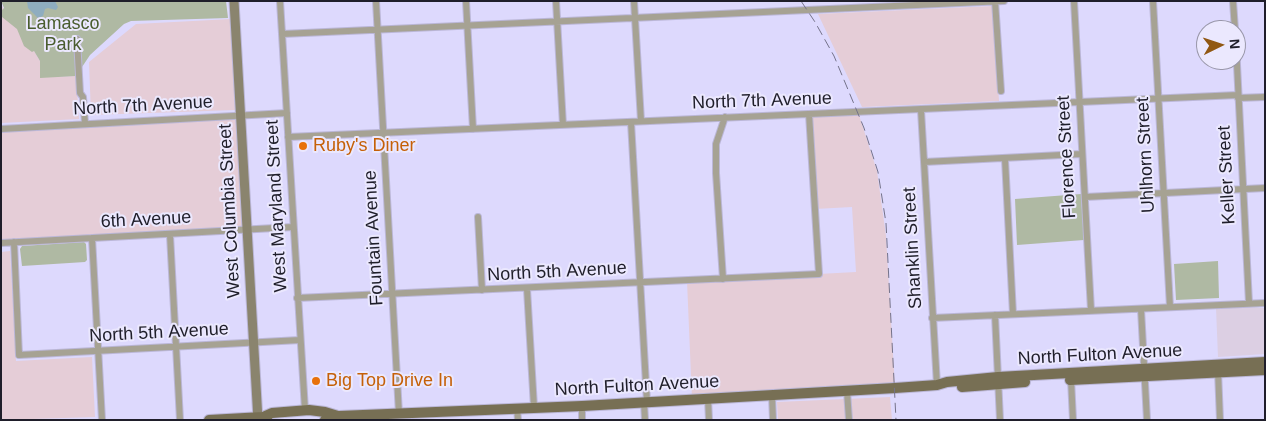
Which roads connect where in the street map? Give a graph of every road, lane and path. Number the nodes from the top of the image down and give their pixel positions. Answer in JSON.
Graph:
{"nodes":[{"id":1,"x":234,"y":1,"type":"edge"},
{"id":2,"x":280,"y":1,"type":"edge"},
{"id":3,"x":376,"y":1,"type":"edge"},
{"id":4,"x":466,"y":1,"type":"edge"},
{"id":5,"x":556,"y":1,"type":"edge"},
{"id":6,"x":634,"y":1,"type":"edge"},
{"id":7,"x":1004,"y":1,"type":"edge"},
{"id":8,"x":1074,"y":1,"type":"edge"},
{"id":9,"x":1153,"y":1,"type":"edge"},
{"id":10,"x":1233,"y":1,"type":"edge"},
{"id":11,"x":995,"y":2,"type":"edge"},
{"id":12,"x":914,"y":3,"type":"edge"},
{"id":13,"x":635,"y":18,"type":"junction"},
{"id":14,"x":1234,"y":20,"type":"edge"},
{"id":15,"x":558,"y":21,"type":"junction"},
{"id":16,"x":468,"y":25,"type":"junction"},
{"id":17,"x":378,"y":30,"type":"junction"},
{"id":18,"x":282,"y":34,"type":"junction"},
{"id":19,"x":77,"y":40,"type":"dead end"},
{"id":20,"x":1237,"y":70,"type":"edge"},
{"id":21,"x":1001,"y":91,"type":"dead end"},
{"id":22,"x":1238,"y":97,"type":"junction"},
{"id":23,"x":1265,"y":97,"type":"edge"},
{"id":24,"x":1159,"y":99,"type":"junction"},
{"id":25,"x":1079,"y":102,"type":"junction"},
{"id":26,"x":921,"y":110,"type":"junction"},
{"id":27,"x":287,"y":113,"type":"junction"},
{"id":28,"x":810,"y":114,"type":"junction"},
{"id":29,"x":241,"y":116,"type":"junction"},
{"id":30,"x":725,"y":117,"type":"junction"},
{"id":31,"x":640,"y":121,"type":"junction"},
{"id":32,"x":631,"y":122,"type":"junction"},
{"id":33,"x":85,"y":124,"type":"junction"},
{"id":34,"x":563,"y":125,"type":"junction"},
{"id":35,"x":1,"y":128,"type":"edge"},
{"id":36,"x":473,"y":129,"type":"junction"},
{"id":37,"x":383,"y":132,"type":"junction"},
{"id":38,"x":288,"y":137,"type":"junction"},
{"id":39,"x":1081,"y":154,"type":"junction"},
{"id":40,"x":1005,"y":158,"type":"junction"},
{"id":41,"x":924,"y":162,"type":"junction"},
{"id":42,"x":1265,"y":188,"type":"edge"},
{"id":43,"x":1243,"y":189,"type":"junction"},
{"id":44,"x":1164,"y":192,"type":"junction"},
{"id":45,"x":1085,"y":197,"type":"junction"},
{"id":46,"x":478,"y":217,"type":"dead end"},
{"id":47,"x":293,"y":227,"type":"junction"},
{"id":48,"x":247,"y":230,"type":"junction"},
{"id":49,"x":170,"y":234,"type":"junction"},
{"id":50,"x":92,"y":238,"type":"junction"},
{"id":51,"x":14,"y":242,"type":"junction"},
{"id":52,"x":1,"y":243,"type":"edge"},
{"id":53,"x":723,"y":279,"type":"junction"},
{"id":54,"x":640,"y":283,"type":"junction"},
{"id":55,"x":527,"y":288,"type":"junction"},
{"id":56,"x":482,"y":290,"type":"junction"},
{"id":57,"x":392,"y":294,"type":"junction"},
{"id":58,"x":297,"y":298,"type":"junction"},
{"id":59,"x":1250,"y":302,"type":"junction"},
{"id":60,"x":1265,"y":302,"type":"edge"},
{"id":61,"x":1170,"y":307,"type":"junction"},
{"id":62,"x":1141,"y":309,"type":"junction"},
{"id":63,"x":1090,"y":310,"type":"junction"},
{"id":64,"x":1013,"y":314,"type":"junction"},
{"id":65,"x":995,"y":315,"type":"junction"},
{"id":66,"x":932,"y":318,"type":"junction"},
{"id":67,"x":300,"y":340,"type":"junction"},
{"id":68,"x":254,"y":343,"type":"junction"},
{"id":69,"x":175,"y":347,"type":"junction"},
{"id":70,"x":98,"y":352,"type":"junction"},
{"id":71,"x":1265,"y":362,"type":"edge"},
{"id":72,"x":1218,"y":368,"type":"junction"},
{"id":73,"x":1265,"y":370,"type":"edge"},
{"id":74,"x":1144,"y":372,"type":"junction"},
{"id":75,"x":1071,"y":376,"type":"junction"},
{"id":76,"x":998,"y":380,"type":"junction"},
{"id":77,"x":937,"y":385,"type":"junction"},
{"id":78,"x":847,"y":391,"type":"junction"},
{"id":79,"x":772,"y":395,"type":"junction"},
{"id":80,"x":708,"y":398,"type":"junction"},
{"id":81,"x":646,"y":402,"type":"junction"},
{"id":82,"x":582,"y":406,"type":"junction"},
{"id":83,"x":534,"y":407,"type":"junction"},
{"id":84,"x":517,"y":408,"type":"junction"},
{"id":85,"x":306,"y":410,"type":"junction"},
{"id":86,"x":399,"y":414,"type":"junction"},
{"id":87,"x":453,"y":415,"type":"edge"},
{"id":88,"x":339,"y":416,"type":"junction"},
{"id":89,"x":388,"y":417,"type":"edge"},
{"id":90,"x":263,"y":418,"type":"edge"},
{"id":91,"x":102,"y":420,"type":"edge"},
{"id":92,"x":180,"y":420,"type":"edge"},
{"id":93,"x":209,"y":420,"type":"edge"},
{"id":94,"x":325,"y":420,"type":"edge"},
{"id":95,"x":518,"y":420,"type":"edge"},
{"id":96,"x":582,"y":420,"type":"edge"},
{"id":97,"x":645,"y":420,"type":"edge"},
{"id":98,"x":709,"y":420,"type":"edge"},
{"id":99,"x":773,"y":420,"type":"edge"},
{"id":100,"x":849,"y":420,"type":"edge"},
{"id":101,"x":1000,"y":420,"type":"edge"},
{"id":102,"x":1073,"y":420,"type":"edge"},
{"id":103,"x":1147,"y":420,"type":"edge"},
{"id":104,"x":1220,"y":420,"type":"edge"}],
"edges":[{"from":1,"to":29,"type":"main road","name":"West Columbia Street"},
{"from":2,"to":18,"type":"street","name":"West Maryland Street"},
{"from":3,"to":17,"type":"street","name":"Fountain Avenue"},
{"from":4,"to":16,"type":"street"},
{"from":5,"to":15,"type":"street"},
{"from":6,"to":13,"type":"street"},
{"from":7,"to":11,"type":"street"},
{"from":8,"to":25,"type":"street","name":"Florence Street"},
{"from":9,"to":24,"type":"street","name":"Uhlhorn Street"},
{"from":10,"to":14,"type":"street"},
{"from":11,"to":12,"type":"street"},
{"from":11,"to":21,"type":"street"},
{"from":12,"to":13,"type":"street"},
{"from":13,"to":15,"type":"street"},
{"from":13,"to":31,"type":"street"},
{"from":15,"to":16,"type":"street"},
{"from":15,"to":34,"type":"street"},
{"from":16,"to":17,"type":"street"},
{"from":16,"to":36,"type":"street"},
{"from":17,"to":18,"type":"street"},
{"from":17,"to":37,"type":"street","name":"Fountain Avenue"},
{"from":18,"to":27,"type":"street","name":"West Maryland Street"},
{"from":19,"to":33,"type":"street"},
{"from":20,"to":22,"type":"street","name":"Keller Street"},
{"from":22,"to":23,"type":"street","name":"North 7th Avenue"},
{"from":22,"to":24,"type":"street","name":"North 7th Avenue"},
{"from":22,"to":43,"type":"street","name":"Keller Street"},
{"from":24,"to":25,"type":"street","name":"North 7th Avenue"},
{"from":24,"to":44,"type":"street","name":"Uhlhorn Street"},
{"from":25,"to":26,"type":"street","name":"North 7th Avenue"},
{"from":25,"to":39,"type":"street","name":"Florence Street"},
{"from":26,"to":28,"type":"street","name":"North 7th Avenue"},
{"from":26,"to":41,"type":"street","name":"Shanklin Street"},
{"from":27,"to":29,"type":"street","name":"North 7th Avenue"},
{"from":27,"to":38,"type":"street","name":"West Maryland Street"},
{"from":28,"to":30,"type":"street","name":"North 7th Avenue"},
{"from":28,"to":53,"type":"street","name":"North 5th Avenue"},
{"from":29,"to":33,"type":"street","name":"North 7th Avenue"},
{"from":29,"to":48,"type":"main road","name":"West Columbia Street"},
{"from":30,"to":31,"type":"street","name":"North 7th Avenue"},
{"from":30,"to":53,"type":"street"},
{"from":31,"to":32,"type":"street","name":"North 7th Avenue"},
{"from":32,"to":34,"type":"street","name":"North 7th Avenue"},
{"from":32,"to":54,"type":"street"},
{"from":33,"to":35,"type":"street","name":"North 7th Avenue"},
{"from":34,"to":36,"type":"street","name":"North 7th Avenue"},
{"from":36,"to":37,"type":"street","name":"North 7th Avenue"},
{"from":37,"to":38,"type":"street","name":"North 7th Avenue"},
{"from":37,"to":57,"type":"street","name":"Fountain Avenue"},
{"from":38,"to":47,"type":"street","name":"West Maryland Street"},
{"from":39,"to":40,"type":"street"},
{"from":39,"to":45,"type":"street","name":"Florence Street"},
{"from":40,"to":41,"type":"street"},
{"from":40,"to":64,"type":"street"},
{"from":41,"to":66,"type":"street","name":"Shanklin Street"},
{"from":42,"to":43,"type":"street"},
{"from":43,"to":44,"type":"street"},
{"from":43,"to":59,"type":"street","name":"Keller Street"},
{"from":44,"to":45,"type":"street"},
{"from":44,"to":61,"type":"street","name":"Uhlhorn Street"},
{"from":45,"to":63,"type":"street","name":"Florence Street"},
{"from":46,"to":56,"type":"street"},
{"from":47,"to":48,"type":"street","name":"6th Avenue"},
{"from":47,"to":58,"type":"street","name":"West Maryland Street"},
{"from":48,"to":49,"type":"street","name":"6th Avenue"},
{"from":48,"to":68,"type":"main road","name":"West Columbia Street"},
{"from":49,"to":50,"type":"street","name":"6th Avenue"},
{"from":49,"to":69,"type":"street"},
{"from":50,"to":51,"type":"street","name":"6th Avenue"},
{"from":50,"to":70,"type":"street"},
{"from":51,"to":52,"type":"street","name":"6th Avenue"},
{"from":51,"to":70,"type":"street","name":"North 5th Avenue"},
{"from":53,"to":54,"type":"street","name":"North 5th Avenue"},
{"from":54,"to":55,"type":"street","name":"North 5th Avenue"},
{"from":54,"to":81,"type":"street"},
{"from":55,"to":56,"type":"street","name":"North 5th Avenue"},
{"from":55,"to":83,"type":"street"},
{"from":56,"to":57,"type":"street","name":"North 5th Avenue"},
{"from":57,"to":58,"type":"street","name":"North 5th Avenue"},
{"from":57,"to":86,"type":"street","name":"Fountain Avenue"},
{"from":58,"to":67,"type":"street","name":"West Maryland Street"},
{"from":59,"to":60,"type":"street"},
{"from":59,"to":61,"type":"street"},
{"from":61,"to":62,"type":"street"},
{"from":62,"to":63,"type":"street"},
{"from":62,"to":74,"type":"street"},
{"from":63,"to":64,"type":"street"},
{"from":64,"to":65,"type":"street"},
{"from":65,"to":66,"type":"street"},
{"from":65,"to":76,"type":"street"},
{"from":66,"to":77,"type":"street","name":"Shanklin Street"},
{"from":67,"to":68,"type":"street","name":"North 5th Avenue"},
{"from":67,"to":85,"type":"street","name":"West Maryland Street"},
{"from":68,"to":69,"type":"street","name":"North 5th Avenue"},
{"from":68,"to":90,"type":"main road","name":"West Columbia Street"},
{"from":69,"to":70,"type":"street","name":"North 5th Avenue"},
{"from":69,"to":92,"type":"street"},
{"from":70,"to":91,"type":"street"},
{"from":71,"to":72,"type":"main road","name":"North Fulton Avenue"},
{"from":72,"to":73,"type":"main road","name":"North Fulton Avenue"},
{"from":72,"to":74,"type":"main road","name":"North Fulton Avenue"},
{"from":72,"to":104,"type":"street"},
{"from":74,"to":75,"type":"main road","name":"North Fulton Avenue"},
{"from":74,"to":103,"type":"street"},
{"from":75,"to":76,"type":"main road","name":"North Fulton Avenue"},
{"from":75,"to":102,"type":"street"},
{"from":76,"to":77,"type":"main road","name":"North Fulton Avenue"},
{"from":76,"to":101,"type":"street"},
{"from":77,"to":78,"type":"main road","name":"North Fulton Avenue"},
{"from":78,"to":79,"type":"main road","name":"North Fulton Avenue"},
{"from":78,"to":100,"type":"street"},
{"from":79,"to":80,"type":"main road","name":"North Fulton Avenue"},
{"from":79,"to":99,"type":"street"},
{"from":80,"to":81,"type":"main road","name":"North Fulton Avenue"},
{"from":80,"to":98,"type":"street"},
{"from":81,"to":82,"type":"main road","name":"North Fulton Avenue"},
{"from":81,"to":97,"type":"street"},
{"from":82,"to":83,"type":"main road","name":"North Fulton Avenue"},
{"from":82,"to":96,"type":"street"},
{"from":83,"to":84,"type":"main road","name":"North Fulton Avenue"},
{"from":84,"to":87,"type":"main road","name":"North Fulton Avenue"},
{"from":84,"to":95,"type":"street"},
{"from":85,"to":88,"type":"main road","name":"North Fulton Avenue"},
{"from":85,"to":90,"type":"main road","name":"North Fulton Avenue"},
{"from":86,"to":87,"type":"main road","name":"North Fulton Avenue"},
{"from":86,"to":89,"type":"main road","name":"North Fulton Avenue"},
{"from":88,"to":89,"type":"main road","name":"North Fulton Avenue"},
{"from":88,"to":94,"type":"main road","name":"North Fulton Avenue"},
{"from":90,"to":93,"type":"main road","name":"North Fulton Avenue"}]}
